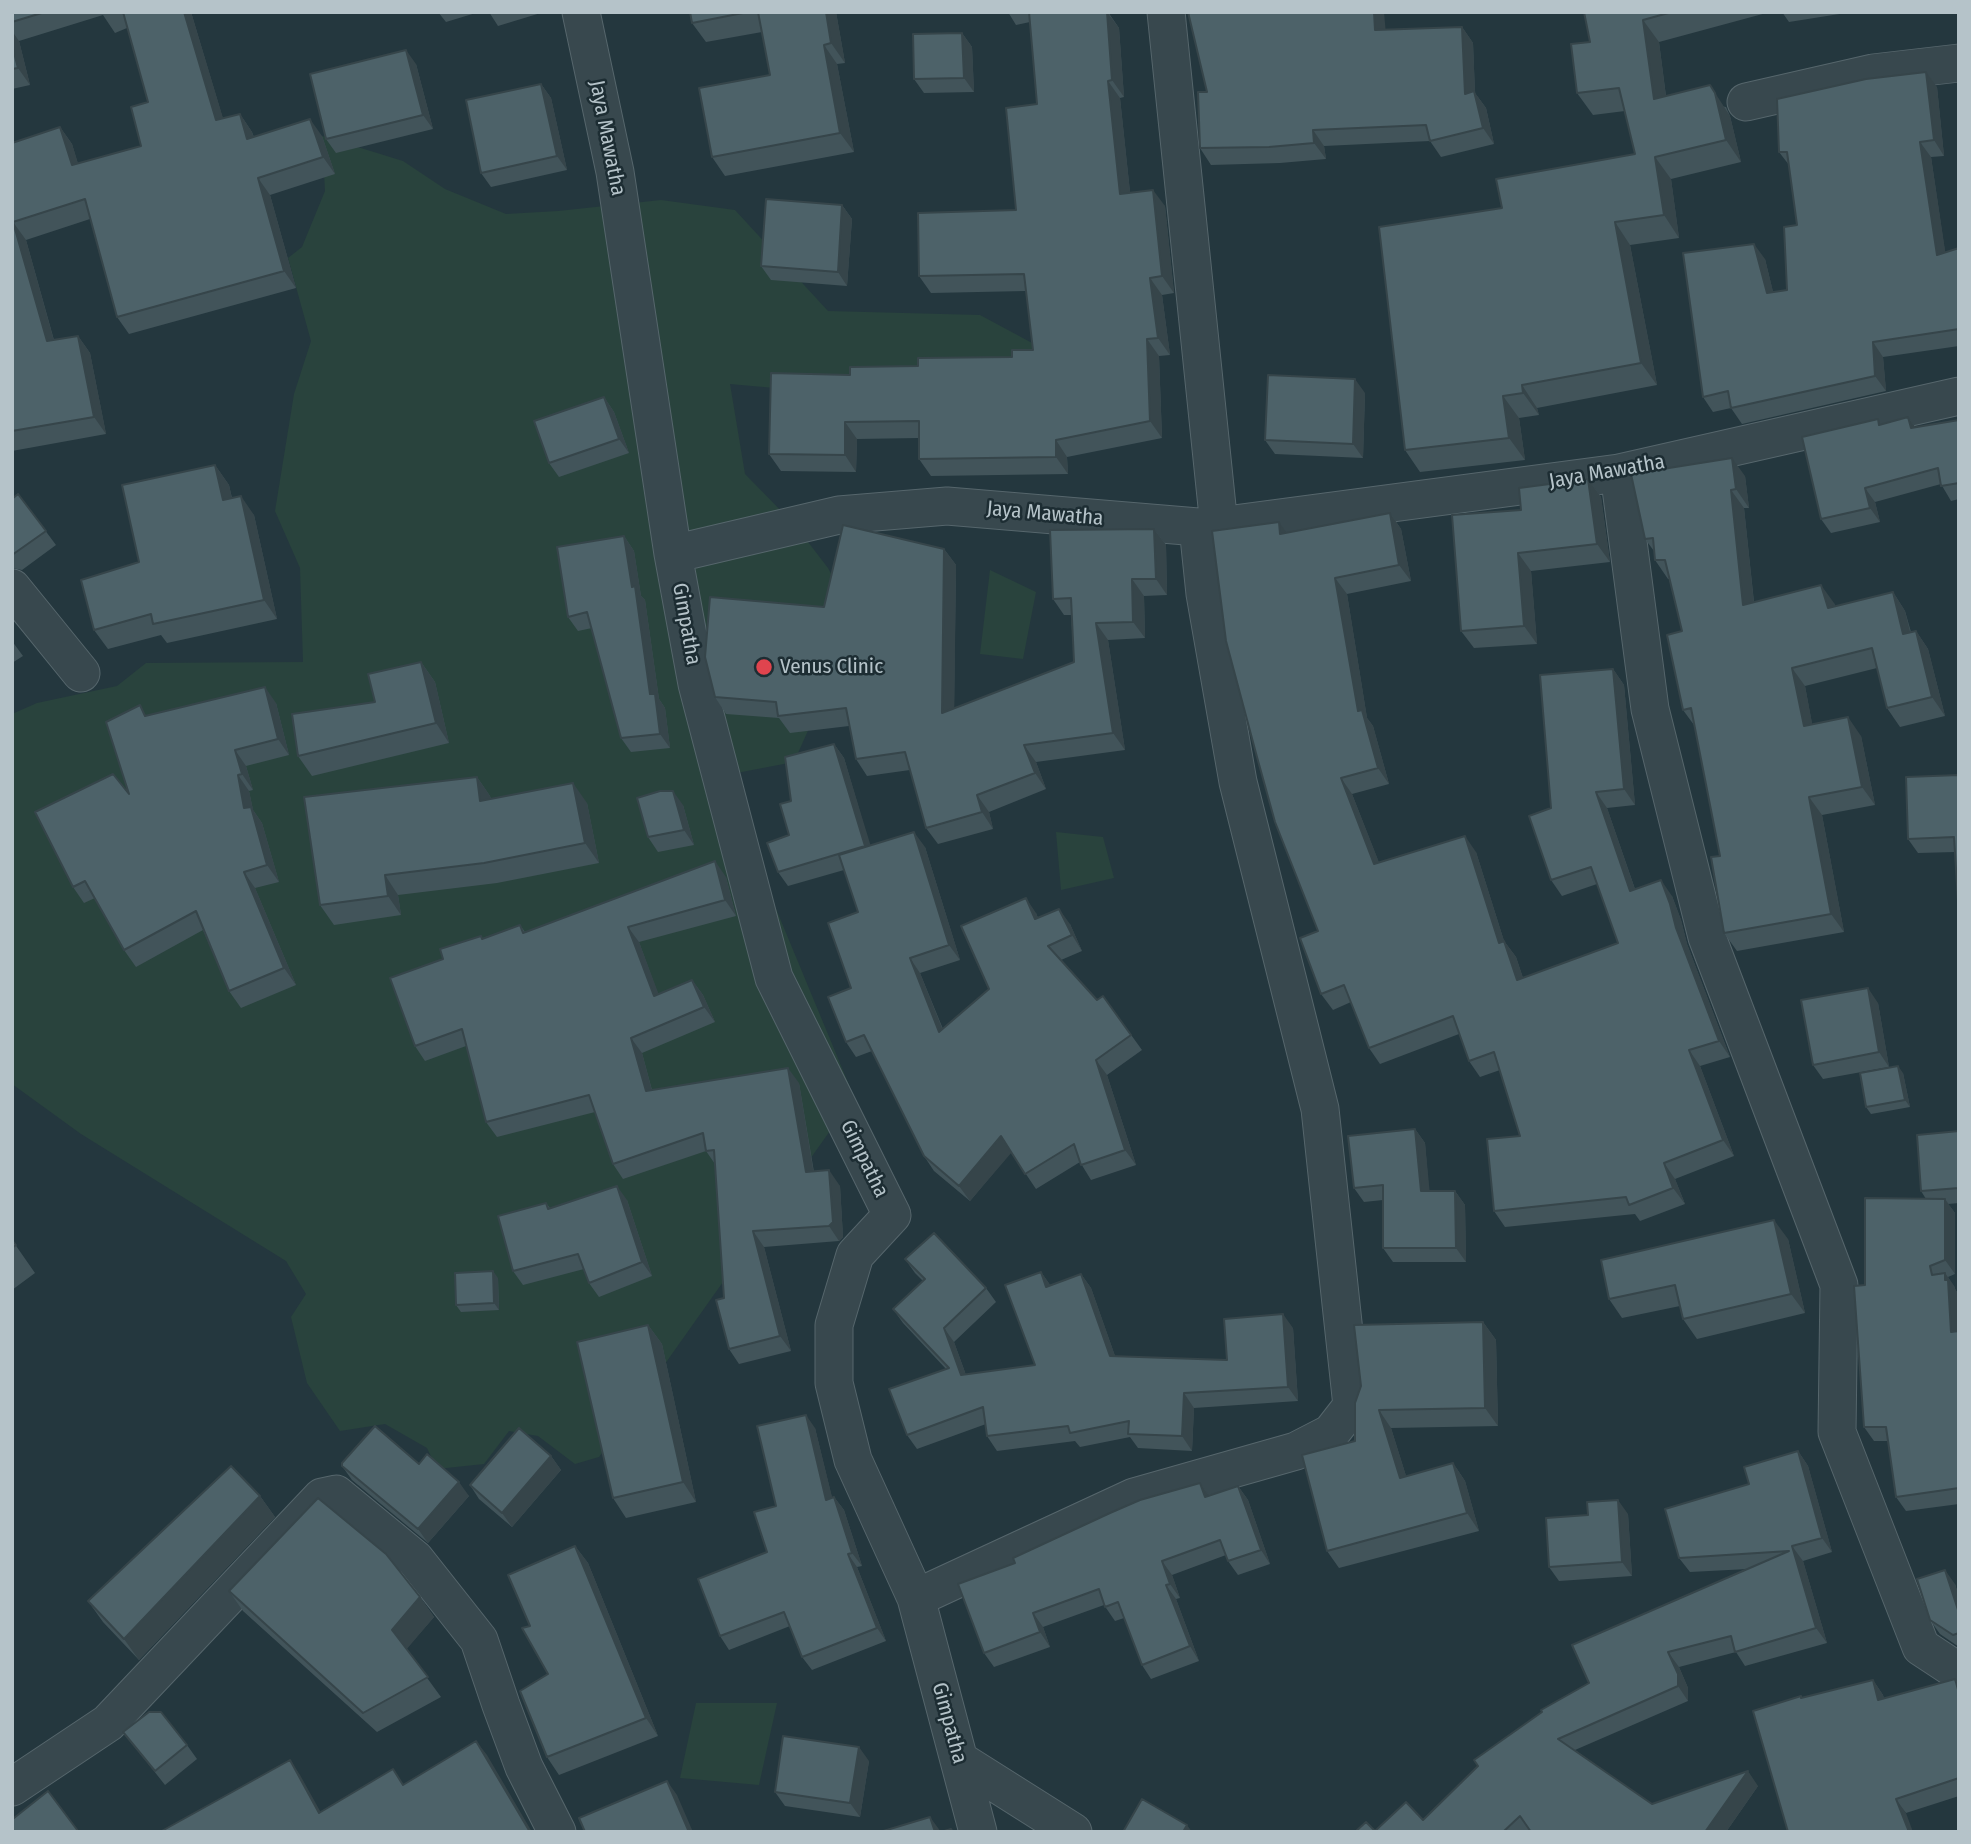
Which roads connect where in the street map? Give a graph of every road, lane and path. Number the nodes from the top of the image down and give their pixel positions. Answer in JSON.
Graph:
{"nodes":[{"id":1,"x":581,"y":12,"type":"edge"},
{"id":2,"x":1166,"y":12,"type":"edge"},
{"id":3,"x":1959,"y":63,"type":"edge"},
{"id":4,"x":1746,"y":102,"type":"dead end"},
{"id":5,"x":1959,"y":396,"type":"edge"},
{"id":6,"x":1619,"y":473,"type":"junction"},
{"id":7,"x":1208,"y":526,"type":"junction"},
{"id":8,"x":673,"y":554,"type":"junction"},
{"id":9,"x":12,"y":588,"type":"edge"},
{"id":10,"x":81,"y":673,"type":"dead end"},
{"id":11,"x":916,"y":1598,"type":"junction"},
{"id":12,"x":1959,"y":1672,"type":"edge"},
{"id":13,"x":960,"y":1760,"type":"junction"},
{"id":14,"x":12,"y":1787,"type":"edge"},
{"id":15,"x":557,"y":1832,"type":"edge"},
{"id":16,"x":978,"y":1832,"type":"edge"},
{"id":17,"x":1073,"y":1832,"type":"edge"}],
"edges":[{"from":1,"to":8,"type":"street","name":"Jaya Mawatha"},
{"from":2,"to":7,"type":"street"},
{"from":3,"to":4,"type":"street"},
{"from":5,"to":6,"type":"street","name":"Jaya Mawatha"},
{"from":6,"to":7,"type":"street","name":"Jaya Mawatha"},
{"from":6,"to":12,"type":"street"},
{"from":7,"to":8,"type":"street","name":"Jaya Mawatha"},
{"from":7,"to":11,"type":"street"},
{"from":8,"to":11,"type":"street","name":"Gimpatha"},
{"from":9,"to":10,"type":"street"},
{"from":11,"to":13,"type":"street","name":"Gimpatha"},
{"from":13,"to":16,"type":"street","name":"Gimpatha"},
{"from":13,"to":17,"type":"street"},
{"from":14,"to":15,"type":"street"}]}
